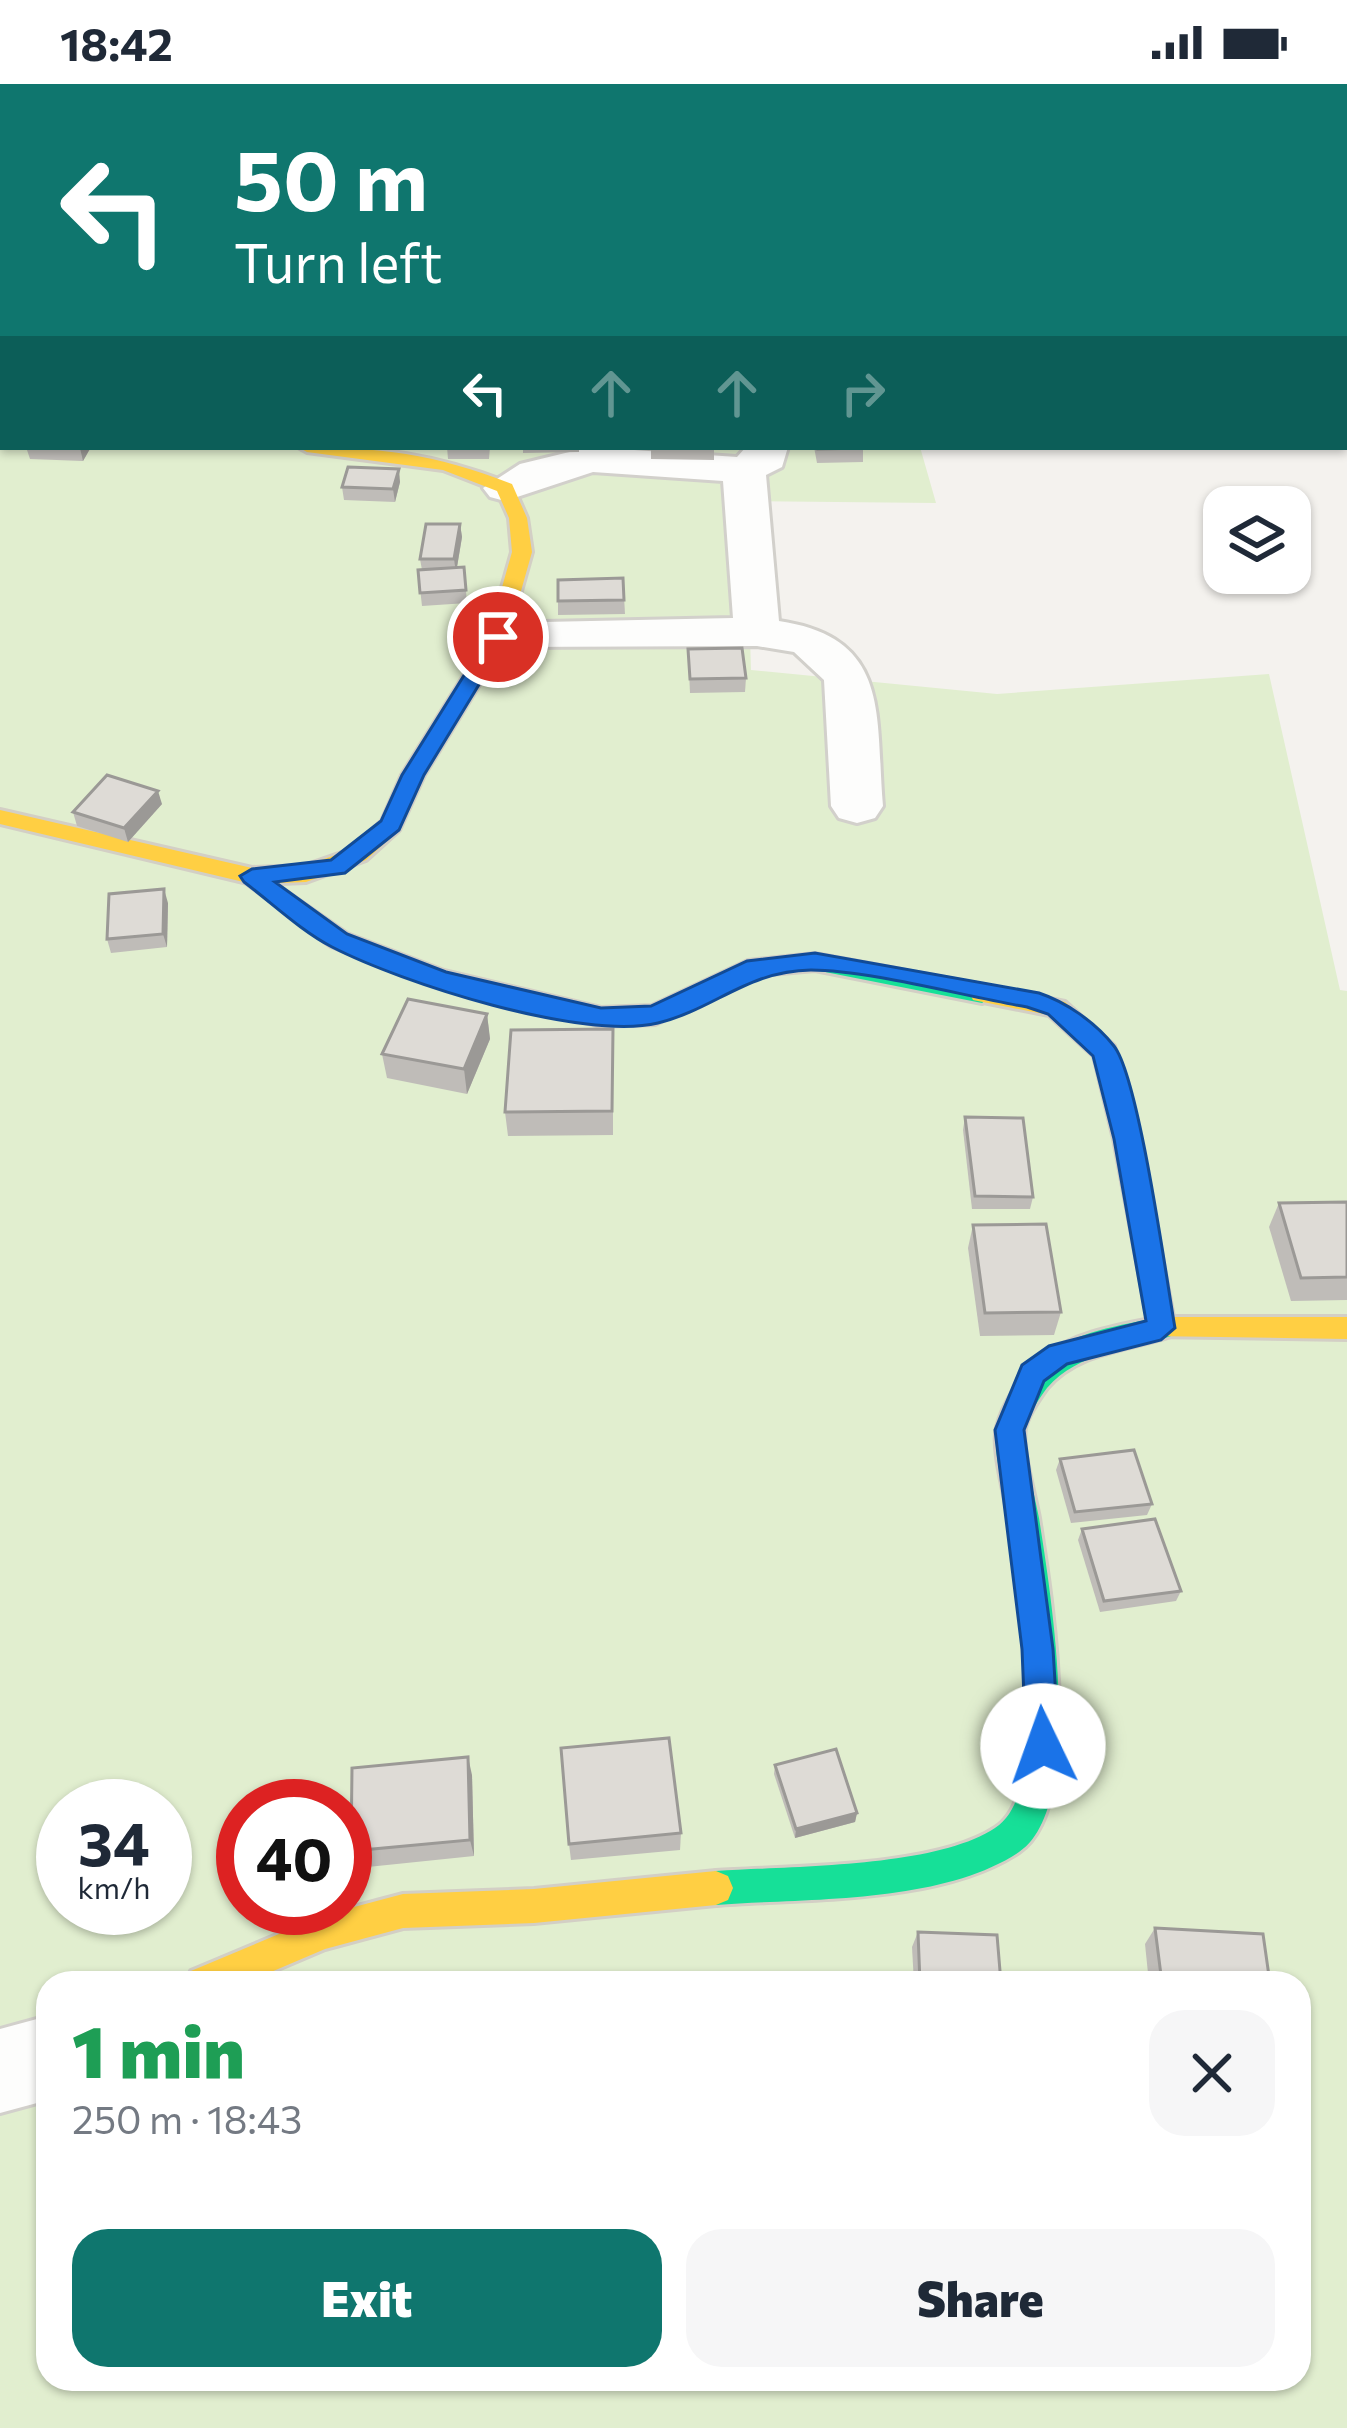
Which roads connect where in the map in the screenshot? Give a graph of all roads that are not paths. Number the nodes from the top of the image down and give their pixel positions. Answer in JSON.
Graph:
{"nodes":[{"id":1,"x":330,"y":450,"type":"edge"},
{"id":2,"x":756,"y":458,"type":"edge"},
{"id":3,"x":505,"y":488,"type":"junction"},
{"id":4,"x":757,"y":632,"type":"junction"},
{"id":5,"x":498,"y":637,"type":"junction"},
{"id":6,"x":857,"y":806,"type":"dead end"},
{"id":7,"x":0,"y":817,"type":"edge"},
{"id":8,"x":252,"y":876,"type":"junction"},
{"id":9,"x":1161,"y":1328,"type":"junction"},
{"id":10,"x":1347,"y":1328,"type":"edge"},
{"id":11,"x":228,"y":1971,"type":"edge"},
{"id":12,"x":36,"y":2060,"type":"edge"},
{"id":13,"x":0,"y":2071,"type":"edge"}],
"edges":[{"from":1,"to":3,"type":"street"},
{"from":2,"to":3,"type":"street"},
{"from":2,"to":4,"type":"street"},
{"from":3,"to":5,"type":"street"},
{"from":4,"to":5,"type":"street"},
{"from":4,"to":6,"type":"street"},
{"from":5,"to":8,"type":"street"},
{"from":7,"to":8,"type":"street"},
{"from":8,"to":9,"type":"street"},
{"from":9,"to":10,"type":"street"},
{"from":9,"to":11,"type":"street"},
{"from":12,"to":13,"type":"street"}]}
